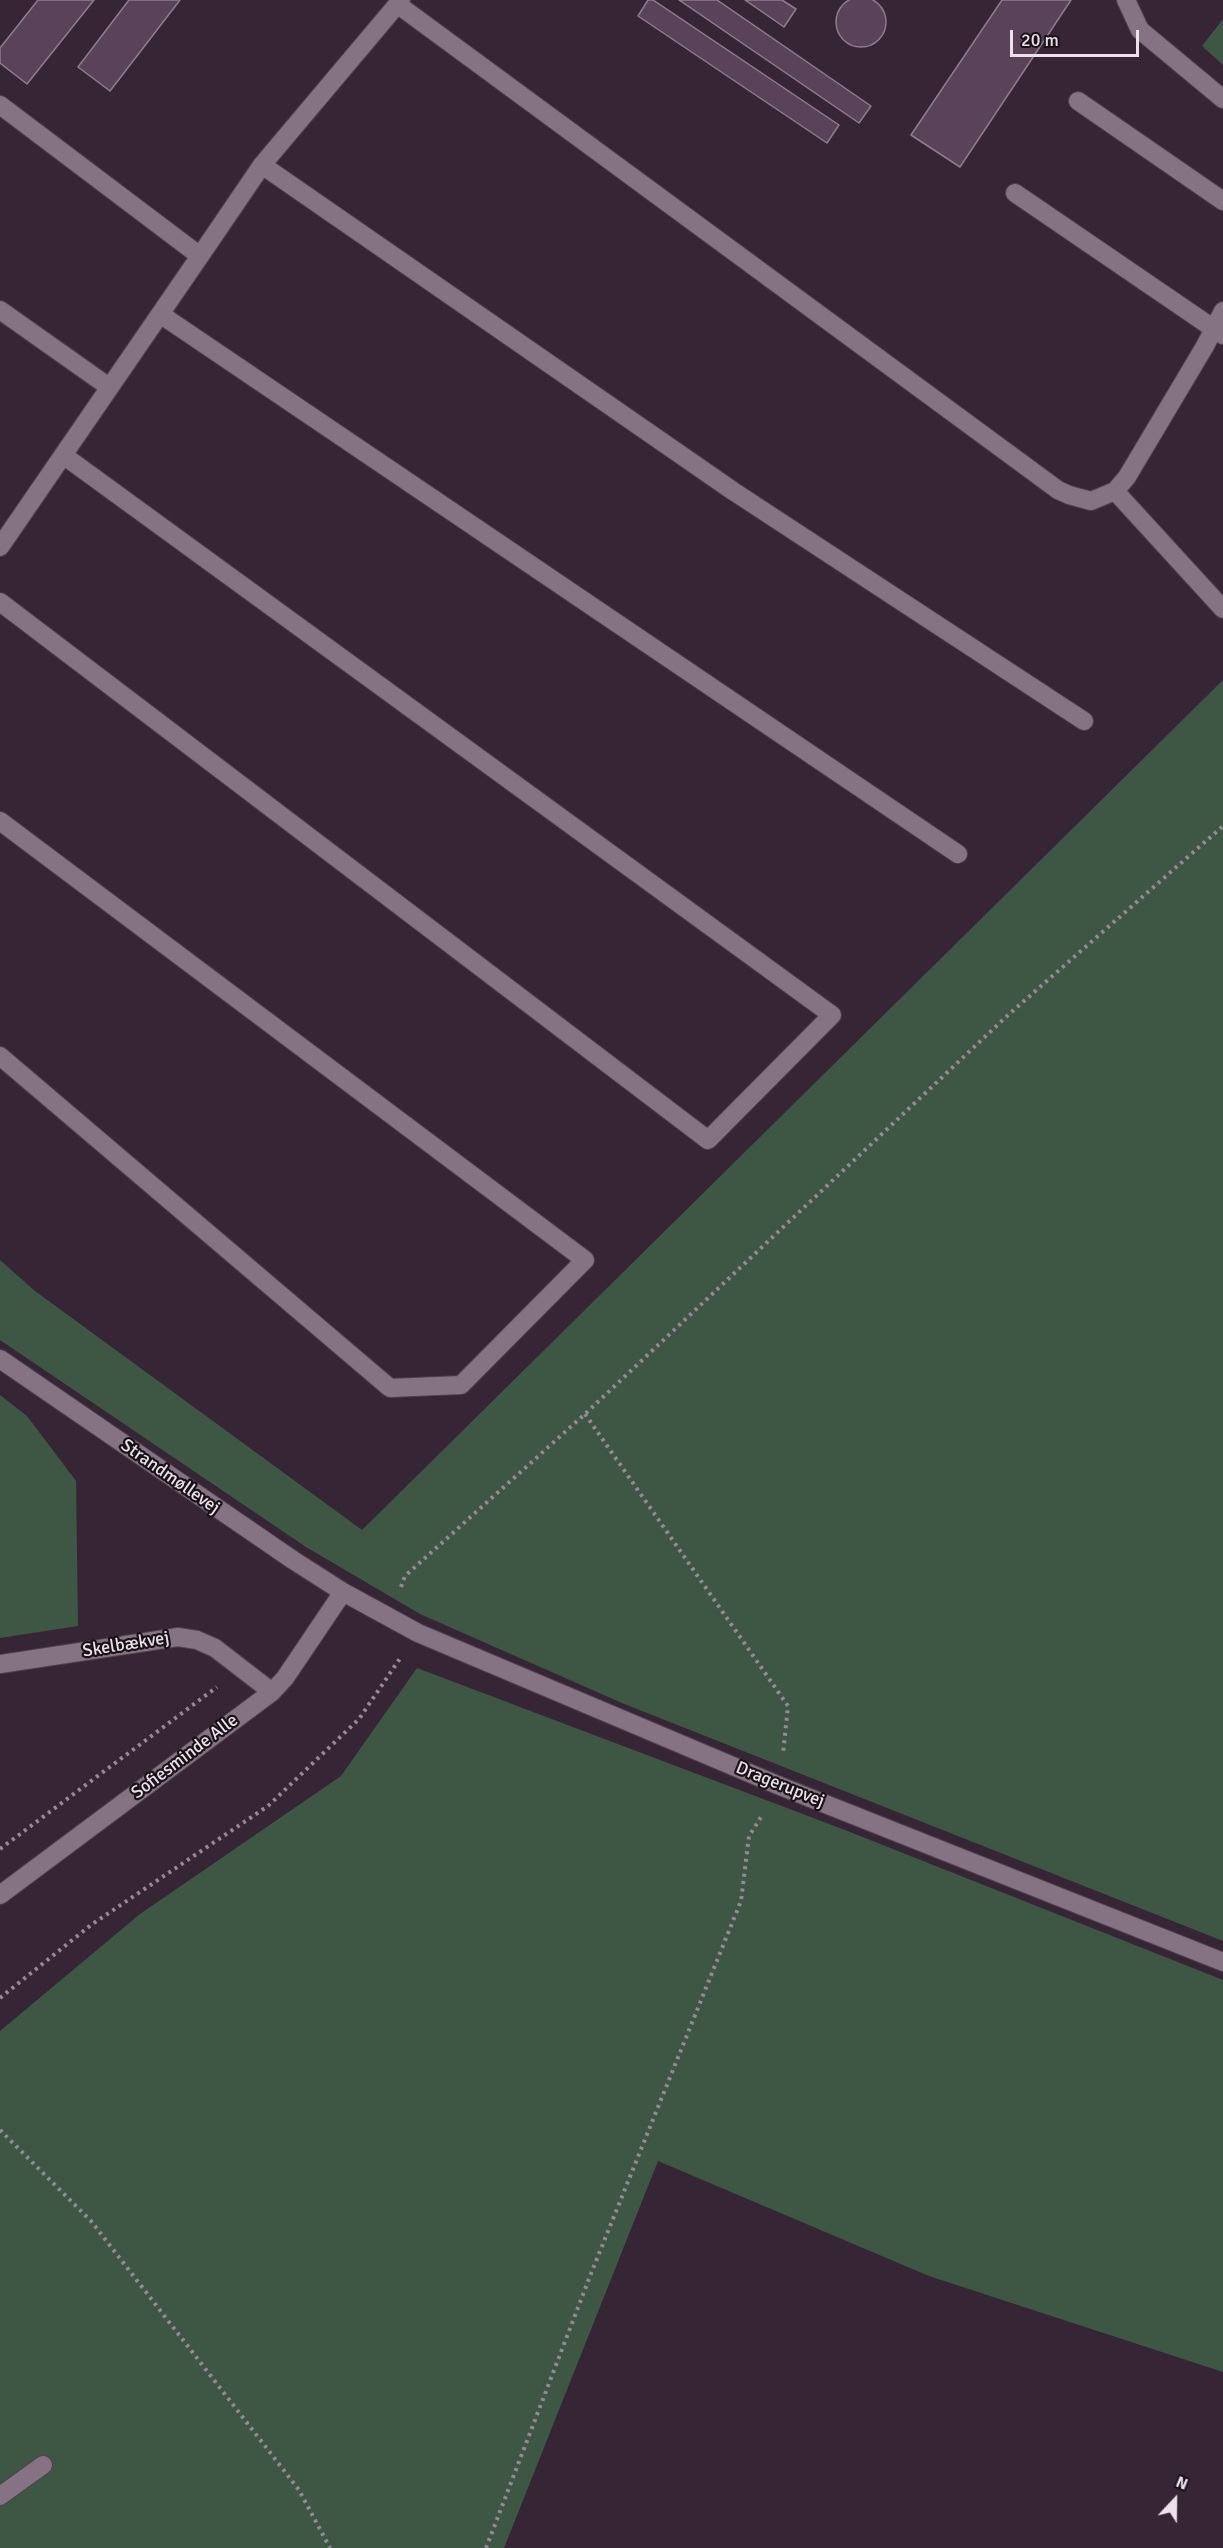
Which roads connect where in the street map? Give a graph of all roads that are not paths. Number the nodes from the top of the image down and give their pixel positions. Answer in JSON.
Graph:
{"nodes":[{"id":1,"x":1126,"y":0,"type":"edge"},
{"id":2,"x":399,"y":2,"type":"edge"},
{"id":3,"x":1223,"y":99,"type":"edge"},
{"id":4,"x":1078,"y":100,"type":"dead end"},
{"id":5,"x":0,"y":105,"type":"edge"},
{"id":6,"x":262,"y":165,"type":"junction"},
{"id":7,"x":1015,"y":193,"type":"dead end"},
{"id":8,"x":1223,"y":201,"type":"edge"},
{"id":9,"x":200,"y":256,"type":"junction"},
{"id":10,"x":0,"y":310,"type":"edge"},
{"id":11,"x":1223,"y":311,"type":"edge"},
{"id":12,"x":160,"y":314,"type":"junction"},
{"id":13,"x":1218,"y":332,"type":"edge"},
{"id":14,"x":109,"y":387,"type":"junction"},
{"id":15,"x":63,"y":455,"type":"junction"},
{"id":16,"x":1115,"y":491,"type":"junction"},
{"id":17,"x":1,"y":544,"type":"edge"},
{"id":18,"x":0,"y":602,"type":"edge"},
{"id":19,"x":1223,"y":609,"type":"edge"},
{"id":20,"x":1084,"y":721,"type":"dead end"},
{"id":21,"x":0,"y":821,"type":"edge"},
{"id":22,"x":958,"y":854,"type":"dead end"},
{"id":23,"x":0,"y":1056,"type":"edge"},
{"id":24,"x":0,"y":1359,"type":"edge"},
{"id":25,"x":343,"y":1592,"type":"junction"},
{"id":26,"x":0,"y":1664,"type":"edge"},
{"id":27,"x":272,"y":1692,"type":"junction"},
{"id":28,"x":0,"y":1895,"type":"edge"},
{"id":29,"x":1223,"y":1962,"type":"edge"},
{"id":30,"x":43,"y":2465,"type":"dead end"},
{"id":31,"x":0,"y":2496,"type":"edge"}],
"edges":[{"from":1,"to":3,"type":"street"},
{"from":2,"to":6,"type":"street"},
{"from":2,"to":16,"type":"street"},
{"from":4,"to":8,"type":"street"},
{"from":5,"to":9,"type":"street"},
{"from":6,"to":9,"type":"street"},
{"from":6,"to":20,"type":"street"},
{"from":7,"to":13,"type":"street"},
{"from":9,"to":12,"type":"street"},
{"from":10,"to":14,"type":"street"},
{"from":11,"to":13,"type":"street"},
{"from":12,"to":14,"type":"street"},
{"from":12,"to":22,"type":"street"},
{"from":13,"to":16,"type":"street"},
{"from":14,"to":15,"type":"street"},
{"from":15,"to":17,"type":"street"},
{"from":15,"to":18,"type":"street"},
{"from":16,"to":19,"type":"street"},
{"from":21,"to":23,"type":"street"},
{"from":24,"to":25,"type":"street","name":"Strandmøllevej"},
{"from":25,"to":27,"type":"street","name":"Sofiesminde Alle"},
{"from":25,"to":29,"type":"street","name":"Dragerupvej"},
{"from":26,"to":27,"type":"street","name":"Skelbækvej"},
{"from":27,"to":28,"type":"street","name":"Sofiesminde Alle"},
{"from":30,"to":31,"type":"street"}]}
